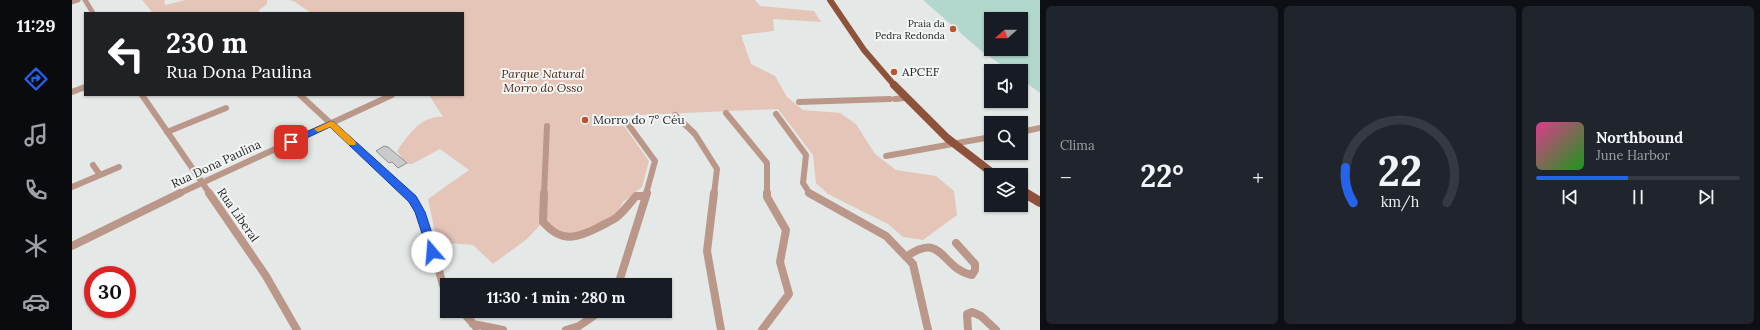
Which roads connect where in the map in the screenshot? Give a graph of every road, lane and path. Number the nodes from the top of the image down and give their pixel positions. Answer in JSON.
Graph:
{"nodes":[{"id":1,"x":78,"y":0,"type":"edge"},
{"id":2,"x":85,"y":0,"type":"edge"},
{"id":3,"x":830,"y":0,"type":"edge"},
{"id":4,"x":72,"y":2,"type":"edge"},
{"id":5,"x":92,"y":12,"type":"edge"},
{"id":6,"x":84,"y":87,"type":"edge"},
{"id":7,"x":72,"y":92,"type":"edge"},
{"id":8,"x":143,"y":96,"type":"edge"},
{"id":9,"x":301,"y":96,"type":"edge"},
{"id":10,"x":390,"y":96,"type":"edge"},
{"id":11,"x":905,"y":98,"type":"junction"},
{"id":12,"x":799,"y":102,"type":"dead end"},
{"id":13,"x":226,"y":108,"type":"dead end"},
{"id":14,"x":726,"y":113,"type":"dead end"},
{"id":15,"x":776,"y":114,"type":"dead end"},
{"id":16,"x":675,"y":115,"type":"dead end"},
{"id":17,"x":625,"y":120,"type":"dead end"},
{"id":18,"x":331,"y":124,"type":"junction"},
{"id":19,"x":547,"y":126,"type":"dead end"},
{"id":20,"x":1040,"y":128,"type":"edge"},
{"id":21,"x":1028,"y":131,"type":"edge"},
{"id":22,"x":167,"y":132,"type":"junction"},
{"id":23,"x":984,"y":138,"type":"edge"},
{"id":24,"x":954,"y":144,"type":"junction"},
{"id":25,"x":886,"y":156,"type":"dead end"},
{"id":26,"x":93,"y":165,"type":"dead end"},
{"id":27,"x":119,"y":167,"type":"dead end"},
{"id":28,"x":986,"y":168,"type":"edge"},
{"id":29,"x":100,"y":175,"type":"junction"},
{"id":30,"x":201,"y":183,"type":"junction"},
{"id":31,"x":72,"y":187,"type":"edge"},
{"id":32,"x":1028,"y":195,"type":"edge"},
{"id":33,"x":646,"y":196,"type":"junction"},
{"id":34,"x":1040,"y":202,"type":"edge"},
{"id":35,"x":956,"y":243,"type":"dead end"},
{"id":36,"x":72,"y":246,"type":"edge"},
{"id":37,"x":906,"y":257,"type":"junction"},
{"id":38,"x":441,"y":278,"type":"edge"},
{"id":39,"x":620,"y":278,"type":"edge"},
{"id":40,"x":468,"y":318,"type":"edge"},
{"id":41,"x":590,"y":318,"type":"edge"},
{"id":42,"x":476,"y":327,"type":"edge"},
{"id":43,"x":297,"y":330,"type":"edge"},
{"id":44,"x":503,"y":330,"type":"edge"},
{"id":45,"x":566,"y":330,"type":"edge"},
{"id":46,"x":721,"y":330,"type":"edge"},
{"id":47,"x":762,"y":330,"type":"edge"},
{"id":48,"x":928,"y":330,"type":"edge"},
{"id":49,"x":968,"y":330,"type":"edge"},
{"id":50,"x":996,"y":330,"type":"edge"}],
"edges":[{"from":1,"to":4,"type":"street"},
{"from":2,"to":5,"type":"street"},
{"from":3,"to":11,"type":"main road"},
{"from":6,"to":7,"type":"street"},
{"from":8,"to":22,"type":"street","name":"Rua Liberal"},
{"from":9,"to":18,"type":"street"},
{"from":10,"to":18,"type":"street","name":"Rua Dona Paulina"},
{"from":11,"to":12,"type":"street"},
{"from":11,"to":24,"type":"main road"},
{"from":13,"to":22,"type":"street"},
{"from":14,"to":47,"type":"street"},
{"from":15,"to":37,"type":"street"},
{"from":16,"to":46,"type":"street"},
{"from":17,"to":33,"type":"street"},
{"from":18,"to":30,"type":"street","name":"Rua Dona Paulina"},
{"from":18,"to":38,"type":"street"},
{"from":19,"to":33,"type":"street"},
{"from":20,"to":21,"type":"street"},
{"from":22,"to":30,"type":"street","name":"Rua Liberal"},
{"from":23,"to":24,"type":"street"},
{"from":24,"to":25,"type":"street"},
{"from":24,"to":28,"type":"main road"},
{"from":26,"to":29,"type":"street"},
{"from":27,"to":29,"type":"street"},
{"from":29,"to":31,"type":"street"},
{"from":30,"to":36,"type":"street","name":"Rua Dona Paulina"},
{"from":30,"to":43,"type":"street","name":"Rua Liberal"},
{"from":32,"to":34,"type":"main road"},
{"from":33,"to":39,"type":"street"},
{"from":35,"to":37,"type":"street"},
{"from":37,"to":48,"type":"street"},
{"from":40,"to":42,"type":"street"},
{"from":41,"to":45,"type":"street"},
{"from":42,"to":44,"type":"street"},
{"from":49,"to":50,"type":"street"}]}
